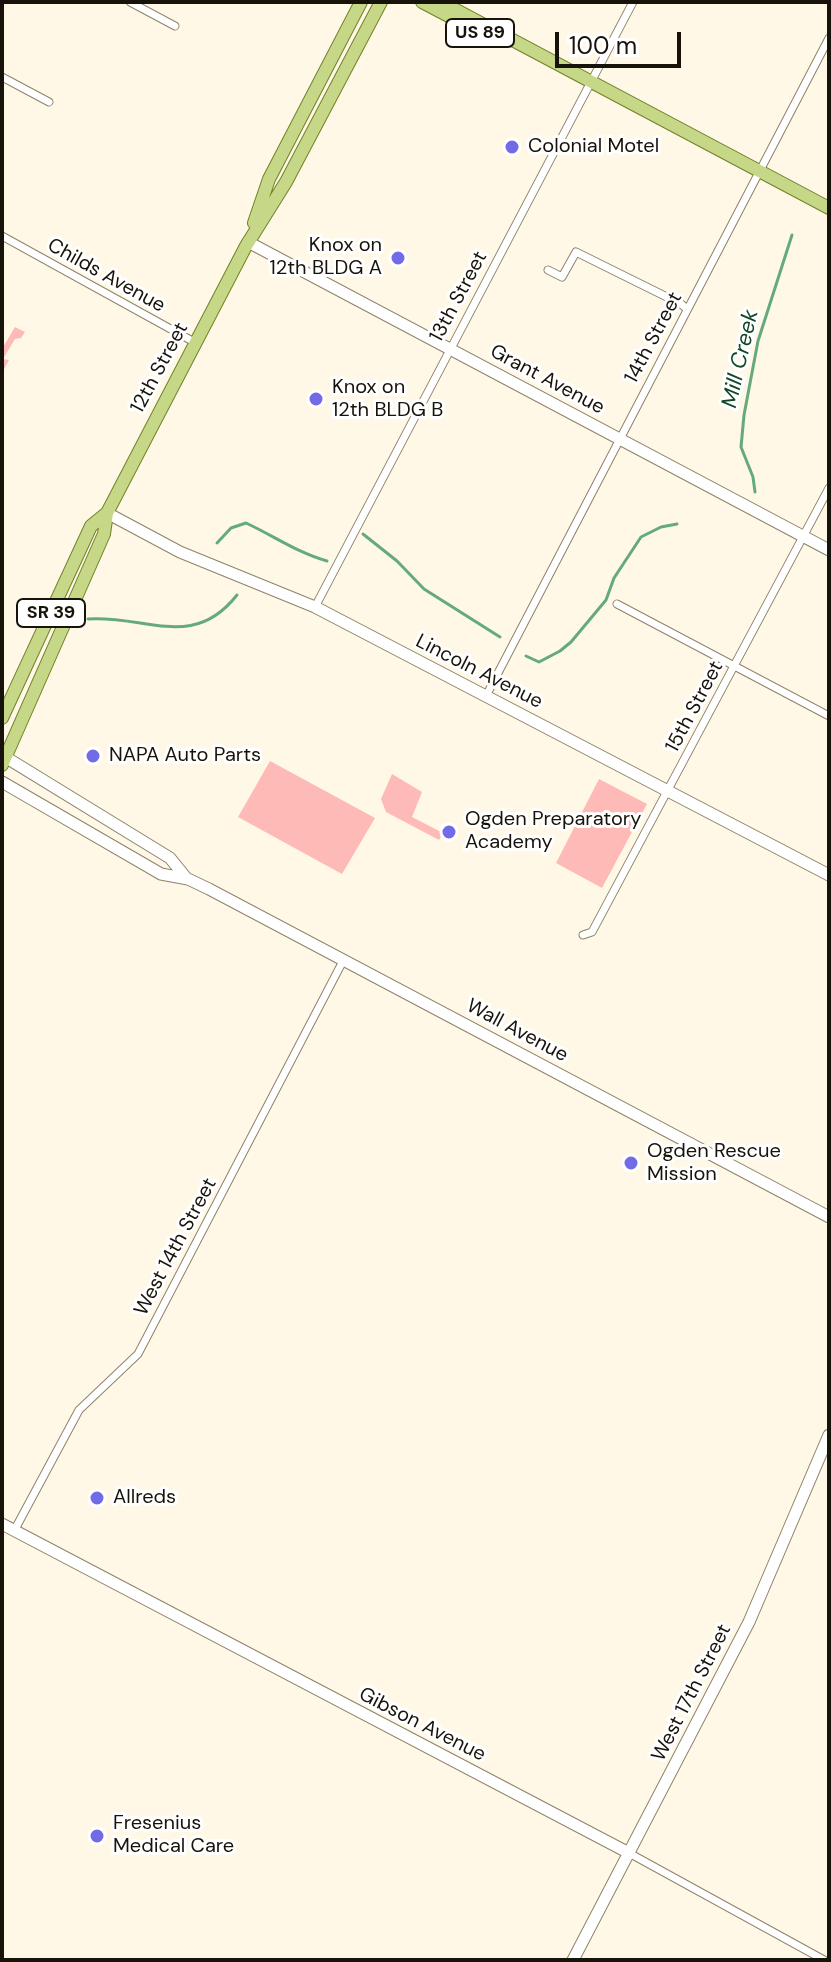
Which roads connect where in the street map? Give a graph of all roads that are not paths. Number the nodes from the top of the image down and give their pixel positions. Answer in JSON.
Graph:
{"nodes":[{"id":1,"x":130,"y":2,"type":"edge"},
{"id":2,"x":361,"y":2,"type":"edge"},
{"id":3,"x":381,"y":2,"type":"edge"},
{"id":4,"x":422,"y":2,"type":"edge"},
{"id":5,"x":441,"y":2,"type":"edge"},
{"id":6,"x":633,"y":2,"type":"edge"},
{"id":7,"x":175,"y":26,"type":"dead end"},
{"id":8,"x":829,"y":38,"type":"edge"},
{"id":9,"x":2,"y":77,"type":"edge"},
{"id":10,"x":590,"y":83,"type":"junction"},
{"id":11,"x":49,"y":102,"type":"dead end"},
{"id":12,"x":760,"y":172,"type":"junction"},
{"id":13,"x":829,"y":208,"type":"edge"},
{"id":14,"x":2,"y":236,"type":"edge"},
{"id":15,"x":248,"y":242,"type":"junction"},
{"id":16,"x":548,"y":270,"type":"dead end"},
{"id":17,"x":687,"y":309,"type":"junction"},
{"id":18,"x":196,"y":343,"type":"junction"},
{"id":19,"x":450,"y":347,"type":"junction"},
{"id":20,"x":618,"y":438,"type":"junction"},
{"id":21,"x":829,"y":488,"type":"edge"},
{"id":22,"x":107,"y":513,"type":"junction"},
{"id":23,"x":803,"y":536,"type":"junction"},
{"id":24,"x":829,"y":550,"type":"edge"},
{"id":25,"x":617,"y":604,"type":"dead end"},
{"id":26,"x":315,"y":607,"type":"junction"},
{"id":27,"x":735,"y":666,"type":"junction"},
{"id":28,"x":486,"y":696,"type":"junction"},
{"id":29,"x":829,"y":716,"type":"edge"},
{"id":30,"x":2,"y":718,"type":"edge"},
{"id":31,"x":3,"y":759,"type":"edge"},
{"id":32,"x":2,"y":782,"type":"edge"},
{"id":33,"x":668,"y":791,"type":"junction"},
{"id":34,"x":829,"y":875,"type":"edge"},
{"id":35,"x":188,"y":879,"type":"junction"},
{"id":36,"x":583,"y":935,"type":"dead end"},
{"id":37,"x":343,"y":961,"type":"junction"},
{"id":38,"x":829,"y":1217,"type":"edge"},
{"id":39,"x":829,"y":1435,"type":"edge"},
{"id":40,"x":2,"y":1524,"type":"edge"},
{"id":41,"x":14,"y":1531,"type":"junction"},
{"id":42,"x":629,"y":1853,"type":"junction"},
{"id":43,"x":573,"y":1960,"type":"edge"},
{"id":44,"x":824,"y":1960,"type":"edge"}],
"edges":[{"from":1,"to":7,"type":"street"},
{"from":2,"to":15,"type":"main road","name":"12th Street","number":"SR 39"},
{"from":3,"to":15,"type":"main road","name":"12th Street","number":"SR 39"},
{"from":4,"to":10,"type":"main road","number":"US 89"},
{"from":5,"to":10,"type":"main road","number":"US 89"},
{"from":6,"to":10,"type":"street","name":"13th Street"},
{"from":8,"to":12,"type":"street","name":"14th Street"},
{"from":9,"to":11,"type":"street"},
{"from":10,"to":12,"type":"main road","number":"US 89"},
{"from":10,"to":19,"type":"street","name":"13th Street"},
{"from":12,"to":13,"type":"main road","number":"US 89"},
{"from":12,"to":17,"type":"street","name":"14th Street"},
{"from":14,"to":18,"type":"street","name":"Childs Avenue"},
{"from":15,"to":18,"type":"main road","name":"12th Street","number":"SR 39"},
{"from":15,"to":19,"type":"street","name":"Grant Avenue"},
{"from":16,"to":17,"type":"street"},
{"from":17,"to":20,"type":"street","name":"14th Street"},
{"from":18,"to":22,"type":"main road","name":"12th Street","number":"SR 39"},
{"from":19,"to":20,"type":"street","name":"Grant Avenue"},
{"from":19,"to":26,"type":"street","name":"13th Street"},
{"from":20,"to":23,"type":"street","name":"Grant Avenue"},
{"from":20,"to":28,"type":"street","name":"14th Street"},
{"from":21,"to":23,"type":"street","name":"15th Street"},
{"from":22,"to":26,"type":"street","name":"Lincoln Avenue"},
{"from":22,"to":30,"type":"main road","name":"12th Street","number":"SR 39"},
{"from":22,"to":31,"type":"main road","name":"12th Street","number":"SR 39"},
{"from":23,"to":24,"type":"street","name":"Grant Avenue"},
{"from":23,"to":27,"type":"street","name":"15th Street"},
{"from":25,"to":27,"type":"street"},
{"from":26,"to":28,"type":"street","name":"Lincoln Avenue"},
{"from":27,"to":29,"type":"street"},
{"from":27,"to":33,"type":"street","name":"15th Street"},
{"from":28,"to":33,"type":"street","name":"Lincoln Avenue"},
{"from":31,"to":35,"type":"street","name":"Wall Avenue"},
{"from":32,"to":35,"type":"street","name":"Wall Avenue"},
{"from":33,"to":34,"type":"street","name":"Lincoln Avenue"},
{"from":33,"to":36,"type":"street","name":"15th Street"},
{"from":35,"to":37,"type":"street","name":"Wall Avenue"},
{"from":37,"to":38,"type":"street","name":"Wall Avenue"},
{"from":37,"to":41,"type":"street","name":"West 14th Street"},
{"from":39,"to":42,"type":"street","name":"West 17th Street"},
{"from":40,"to":41,"type":"street","name":"Gibson Avenue"},
{"from":41,"to":42,"type":"street","name":"Gibson Avenue"},
{"from":42,"to":43,"type":"street","name":"West 17th Street"},
{"from":42,"to":44,"type":"street","name":"Gibson Avenue"}]}
